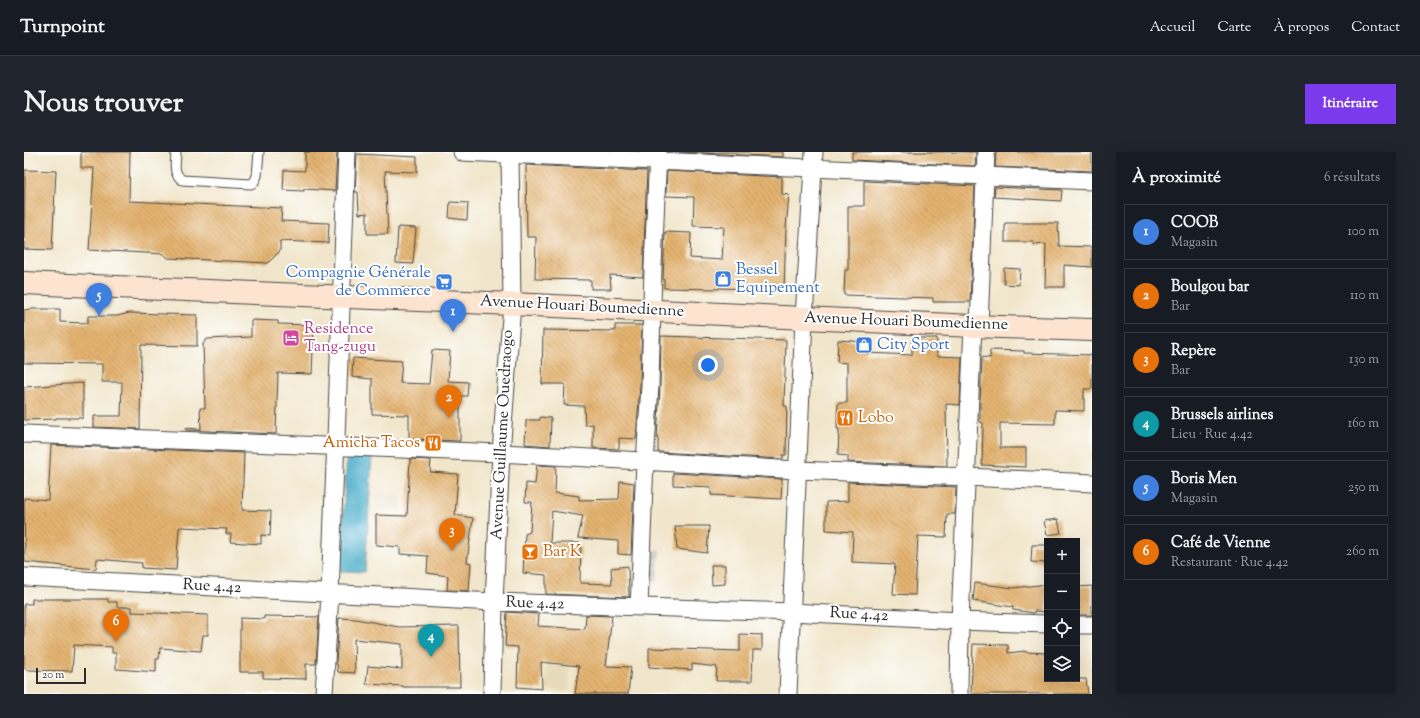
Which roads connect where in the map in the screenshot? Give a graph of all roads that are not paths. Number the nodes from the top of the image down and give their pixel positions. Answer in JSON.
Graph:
{"nodes":[{"id":1,"x":176,"y":152,"type":"edge"},
{"id":2,"x":258,"y":152,"type":"edge"},
{"id":3,"x":347,"y":152,"type":"edge"},
{"id":4,"x":462,"y":152,"type":"edge"},
{"id":5,"x":814,"y":152,"type":"edge"},
{"id":6,"x":986,"y":152,"type":"edge"},
{"id":7,"x":510,"y":153,"type":"edge"},
{"id":8,"x":658,"y":157,"type":"edge"},
{"id":9,"x":813,"y":169,"type":"junction"},
{"id":10,"x":985,"y":176,"type":"junction"},
{"id":11,"x":1092,"y":181,"type":"edge"},
{"id":12,"x":24,"y":283,"type":"edge"},
{"id":13,"x":341,"y":296,"type":"junction"},
{"id":14,"x":512,"y":304,"type":"junction"},
{"id":15,"x":652,"y":310,"type":"junction"},
{"id":16,"x":804,"y":318,"type":"junction"},
{"id":17,"x":976,"y":326,"type":"junction"},
{"id":18,"x":1092,"y":330,"type":"edge"},
{"id":19,"x":24,"y":434,"type":"edge"},
{"id":20,"x":336,"y":447,"type":"junction"},
{"id":21,"x":501,"y":453,"type":"junction"},
{"id":22,"x":645,"y":462,"type":"junction"},
{"id":23,"x":798,"y":470,"type":"junction"},
{"id":24,"x":967,"y":476,"type":"junction"},
{"id":25,"x":1092,"y":483,"type":"edge"},
{"id":26,"x":24,"y":577,"type":"edge"},
{"id":27,"x":330,"y":594,"type":"junction"},
{"id":28,"x":494,"y":602,"type":"junction"},
{"id":29,"x":639,"y":607,"type":"junction"},
{"id":30,"x":791,"y":612,"type":"junction"},
{"id":31,"x":960,"y":621,"type":"junction"},
{"id":32,"x":1044,"y":624,"type":"edge"},
{"id":33,"x":1080,"y":625,"type":"edge"},
{"id":34,"x":1092,"y":625,"type":"edge"},
{"id":35,"x":324,"y":694,"type":"edge"},
{"id":36,"x":492,"y":694,"type":"edge"},
{"id":37,"x":788,"y":694,"type":"edge"},
{"id":38,"x":959,"y":694,"type":"edge"}],
"edges":[{"from":1,"to":2,"type":"lane"},
{"from":3,"to":13,"type":"street"},
{"from":4,"to":7,"type":"street"},
{"from":5,"to":9,"type":"street"},
{"from":6,"to":10,"type":"street"},
{"from":7,"to":8,"type":"street"},
{"from":7,"to":14,"type":"street","name":"Avenue Guillaume Ouedraogo"},
{"from":8,"to":9,"type":"street"},
{"from":8,"to":15,"type":"street"},
{"from":9,"to":10,"type":"street"},
{"from":9,"to":16,"type":"street"},
{"from":10,"to":11,"type":"street"},
{"from":10,"to":17,"type":"street"},
{"from":12,"to":13,"type":"main road","name":"Avenue Houari Boumedienne"},
{"from":13,"to":14,"type":"main road","name":"Avenue Houari Boumedienne"},
{"from":13,"to":20,"type":"street"},
{"from":14,"to":15,"type":"main road","name":"Avenue Houari Boumedienne"},
{"from":14,"to":21,"type":"street","name":"Avenue Guillaume Ouedraogo"},
{"from":15,"to":16,"type":"main road","name":"Avenue Houari Boumedienne"},
{"from":15,"to":22,"type":"street"},
{"from":16,"to":17,"type":"main road","name":"Avenue Houari Boumedienne"},
{"from":16,"to":23,"type":"street"},
{"from":17,"to":18,"type":"main road","name":"Avenue Houari Boumedienne"},
{"from":17,"to":24,"type":"street"},
{"from":19,"to":20,"type":"street"},
{"from":20,"to":21,"type":"street"},
{"from":20,"to":27,"type":"street"},
{"from":21,"to":22,"type":"street"},
{"from":21,"to":28,"type":"street","name":"Avenue Guillaume Ouedraogo"},
{"from":22,"to":23,"type":"street"},
{"from":22,"to":29,"type":"street"},
{"from":23,"to":24,"type":"street"},
{"from":23,"to":30,"type":"street"},
{"from":24,"to":25,"type":"street"},
{"from":24,"to":31,"type":"street"},
{"from":26,"to":27,"type":"street","name":"Rue 4.42"},
{"from":27,"to":28,"type":"street","name":"Rue 4.42"},
{"from":27,"to":35,"type":"street"},
{"from":28,"to":29,"type":"street","name":"Rue 4.42"},
{"from":28,"to":36,"type":"street","name":"Avenue Guillaume Ouedraogo"},
{"from":29,"to":30,"type":"street","name":"Rue 4.42"},
{"from":30,"to":31,"type":"street","name":"Rue 4.42"},
{"from":30,"to":37,"type":"street"},
{"from":31,"to":32,"type":"street","name":"Rue 4.42"},
{"from":31,"to":38,"type":"street"},
{"from":33,"to":34,"type":"street"}]}
